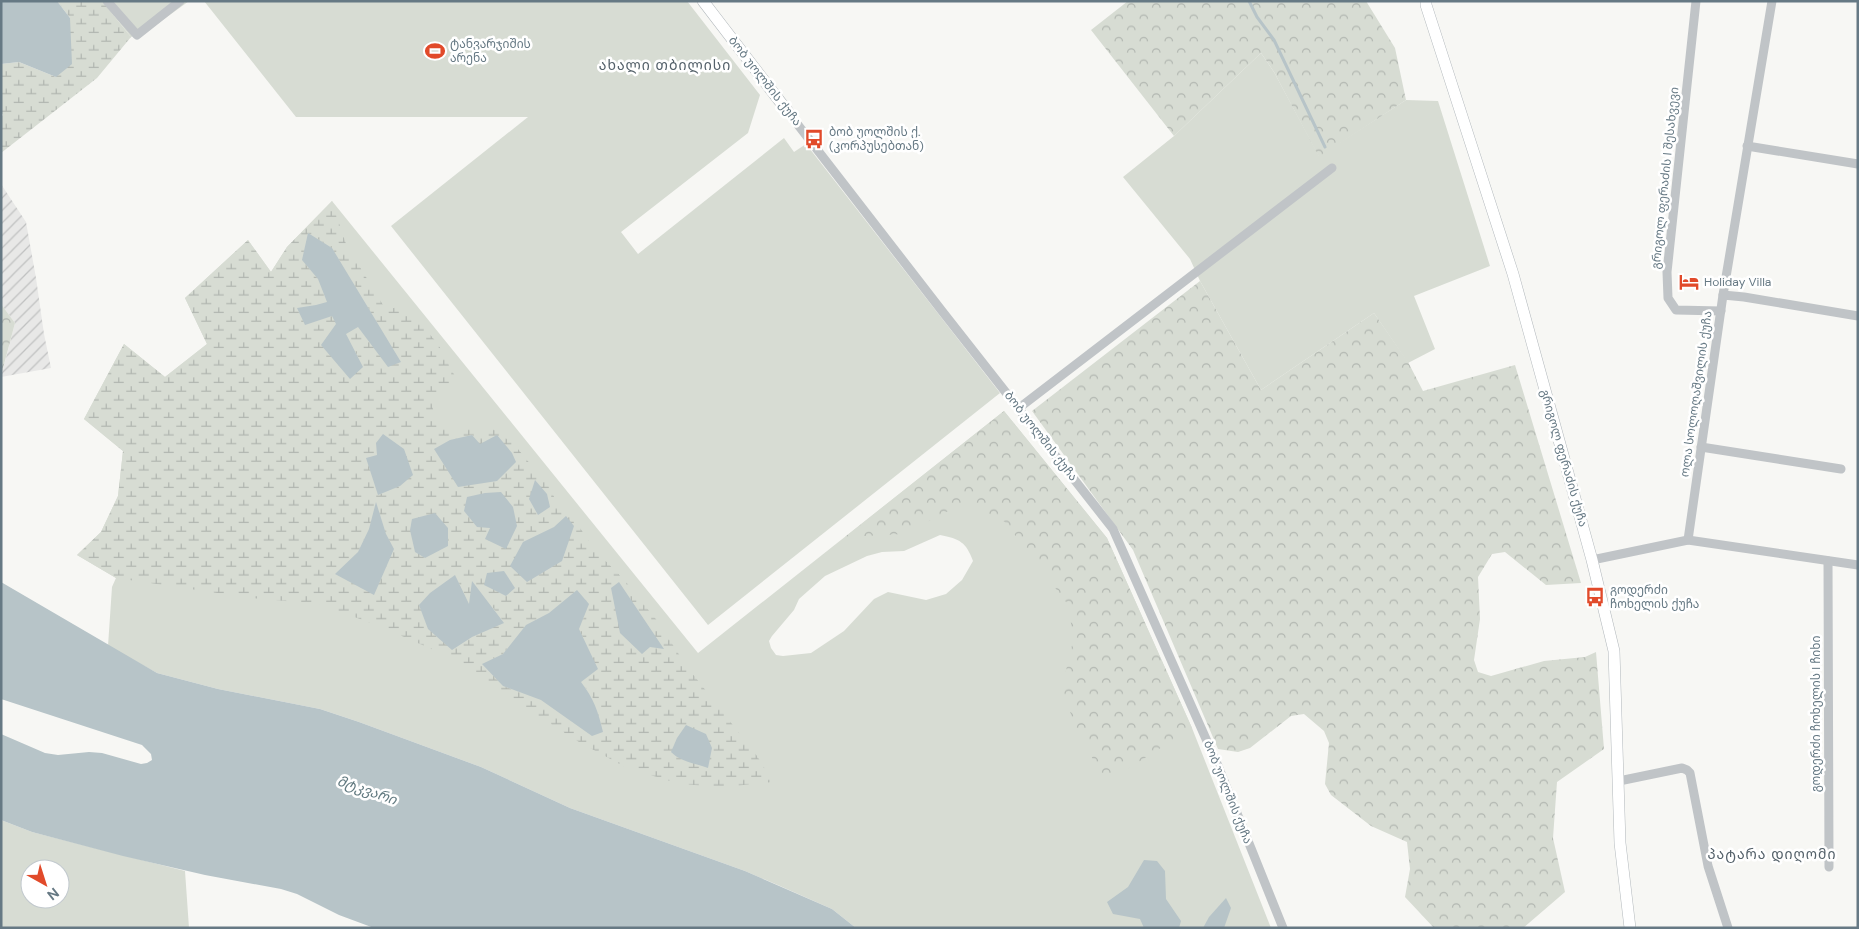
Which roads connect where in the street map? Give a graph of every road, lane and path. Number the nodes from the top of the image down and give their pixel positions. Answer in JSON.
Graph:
{"nodes":[{"id":1,"x":107,"y":1,"type":"edge"},
{"id":2,"x":180,"y":1,"type":"edge"},
{"id":3,"x":703,"y":1,"type":"edge"},
{"id":4,"x":1426,"y":1,"type":"edge"},
{"id":5,"x":1696,"y":1,"type":"edge"},
{"id":6,"x":1772,"y":1,"type":"edge"},
{"id":7,"x":788,"y":112,"type":"joint"},
{"id":8,"x":1747,"y":146,"type":"junction"},
{"id":9,"x":1858,"y":164,"type":"edge"},
{"id":10,"x":1332,"y":168,"type":"dead end"},
{"id":11,"x":1723,"y":296,"type":"junction"},
{"id":12,"x":1721,"y":312,"type":"junction"},
{"id":13,"x":1858,"y":316,"type":"edge"},
{"id":14,"x":1019,"y":408,"type":"junction"},
{"id":15,"x":1701,"y":447,"type":"junction"},
{"id":16,"x":1841,"y":469,"type":"dead end"},
{"id":17,"x":1688,"y":540,"type":"junction"},
{"id":18,"x":1592,"y":560,"type":"junction"},
{"id":19,"x":1828,"y":561,"type":"junction"},
{"id":20,"x":1858,"y":565,"type":"edge"},
{"id":21,"x":1619,"y":781,"type":"junction"},
{"id":22,"x":1829,"y":868,"type":"dead end"},
{"id":23,"x":1282,"y":928,"type":"edge"},
{"id":24,"x":1630,"y":928,"type":"edge"},
{"id":25,"x":1728,"y":928,"type":"edge"}],
"edges":[{"from":1,"to":2,"type":"street"},
{"from":3,"to":7,"type":"street","name":"ბობ უოლშის ქუჩა"},
{"from":4,"to":18,"type":"street","name":"გრიგოლ ფერაძის ქუჩა"},
{"from":5,"to":12,"type":"street","name":"გრიგოლ ფერაძის I შესახვევი"},
{"from":6,"to":8,"type":"street","name":"ოლა სოლოღაშვილის ქუჩა"},
{"from":7,"to":14,"type":"street","name":"ბობ უოლშის ქუჩა"},
{"from":8,"to":9,"type":"street"},
{"from":8,"to":11,"type":"street","name":"ოლა სოლოღაშვილის ქუჩა"},
{"from":10,"to":14,"type":"street"},
{"from":11,"to":12,"type":"street","name":"ოლა სოლოღაშვილის ქუჩა"},
{"from":11,"to":13,"type":"street"},
{"from":12,"to":15,"type":"street","name":"ოლა სოლოღაშვილის ქუჩა"},
{"from":14,"to":23,"type":"street","name":"ბობ უოლშის ქუჩა"},
{"from":15,"to":16,"type":"street"},
{"from":15,"to":17,"type":"street","name":"ოლა სოლოღაშვილის ქუჩა"},
{"from":17,"to":18,"type":"street"},
{"from":17,"to":19,"type":"street"},
{"from":18,"to":21,"type":"street","name":"გრიგოლ ფერაძის ქუჩა"},
{"from":19,"to":20,"type":"street"},
{"from":19,"to":22,"type":"street","name":"გოდერძი ჩოხელის I ჩიხი"},
{"from":21,"to":24,"type":"street","name":"გრიგოლ ფერაძის ქუჩა"},
{"from":21,"to":25,"type":"street"}]}
